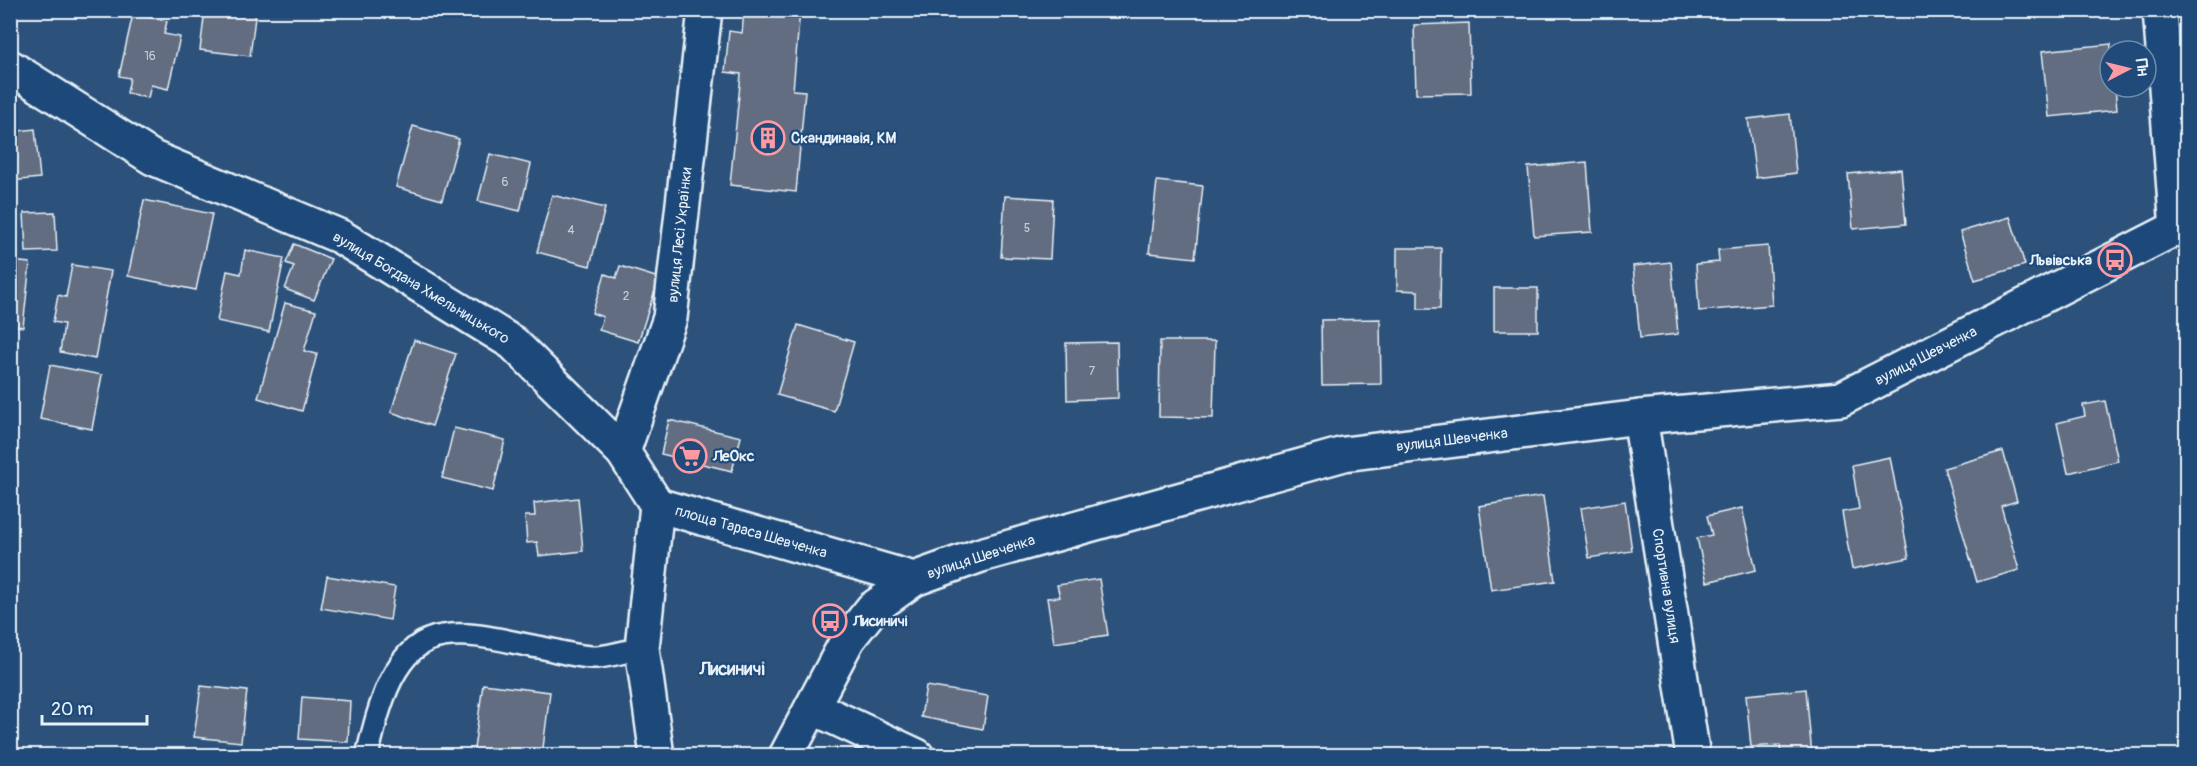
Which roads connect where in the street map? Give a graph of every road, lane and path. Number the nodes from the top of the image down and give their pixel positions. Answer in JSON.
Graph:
{"nodes":[{"id":1,"x":705,"y":10,"type":"edge"},
{"id":2,"x":2160,"y":10,"type":"edge"},
{"id":3,"x":10,"y":67,"type":"edge"},
{"id":4,"x":2182,"y":226,"type":"edge"},
{"id":5,"x":1640,"y":417,"type":"junction"},
{"id":6,"x":623,"y":452,"type":"junction"},
{"id":7,"x":657,"y":505,"type":"junction"},
{"id":8,"x":914,"y":579,"type":"junction"},
{"id":9,"x":642,"y":648,"type":"junction"},
{"id":10,"x":812,"y":707,"type":"junction"},
{"id":11,"x":367,"y":756,"type":"edge"},
{"id":12,"x":657,"y":756,"type":"edge"},
{"id":13,"x":786,"y":756,"type":"edge"},
{"id":14,"x":917,"y":756,"type":"edge"},
{"id":15,"x":1693,"y":756,"type":"edge"}],
"edges":[{"from":1,"to":6,"type":"street","name":"вулиця Лесі Українки"},
{"from":2,"to":4,"type":"street"},
{"from":3,"to":6,"type":"street","name":"вулиця Богдана Хмельницького"},
{"from":4,"to":5,"type":"street","name":"вулиця Шевченка"},
{"from":5,"to":8,"type":"street","name":"вулиця Шевченка"},
{"from":5,"to":15,"type":"street","name":"Спортивна вулиця"},
{"from":6,"to":7,"type":"street","name":"вулиця Богдана Хмельницького"},
{"from":7,"to":8,"type":"street","name":"площа Тараса Шевченка"},
{"from":7,"to":9,"type":"street","name":"площа Тараса Шевченка"},
{"from":8,"to":10,"type":"street","name":"вулиця Шевченка"},
{"from":9,"to":11,"type":"lane"},
{"from":9,"to":12,"type":"street","name":"площа Тараса Шевченка"},
{"from":10,"to":13,"type":"street","name":"вулиця Шевченка"},
{"from":10,"to":14,"type":"street"}]}
